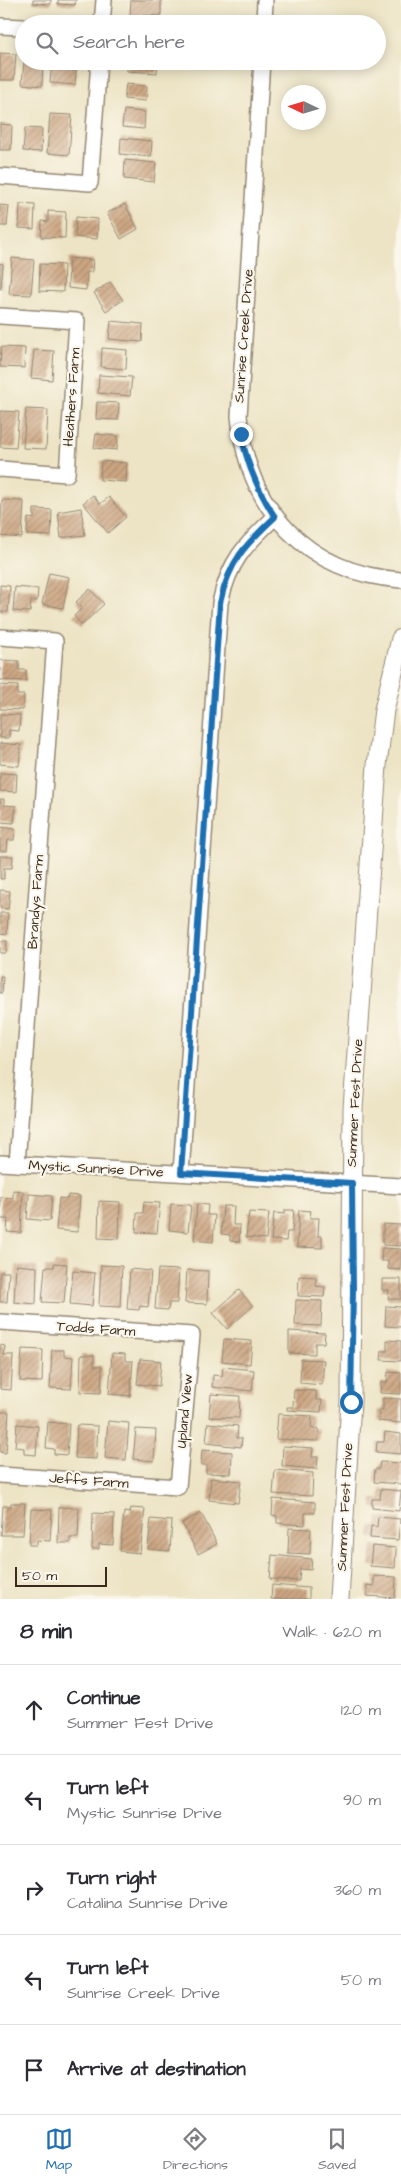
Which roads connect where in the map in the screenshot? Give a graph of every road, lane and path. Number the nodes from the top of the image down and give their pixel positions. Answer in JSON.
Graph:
{"nodes":[{"id":1,"x":104,"y":0,"type":"edge"},
{"id":2,"x":266,"y":0,"type":"edge"},
{"id":3,"x":103,"y":15,"type":"edge"},
{"id":4,"x":265,"y":15,"type":"edge"},
{"id":5,"x":0,"y":26,"type":"edge"},
{"id":6,"x":15,"y":27,"type":"edge"},
{"id":7,"x":98,"y":70,"type":"edge"},
{"id":8,"x":261,"y":70,"type":"edge"},
{"id":9,"x":0,"y":176,"type":"edge"},
{"id":10,"x":0,"y":316,"type":"edge"},
{"id":11,"x":0,"y":469,"type":"edge"},
{"id":12,"x":275,"y":517,"type":"junction"},
{"id":13,"x":401,"y":580,"type":"edge"},
{"id":14,"x":0,"y":637,"type":"edge"},
{"id":15,"x":401,"y":639,"type":"edge"},
{"id":16,"x":0,"y":1163,"type":"edge"},
{"id":17,"x":17,"y":1164,"type":"junction"},
{"id":18,"x":181,"y":1173,"type":"junction"},
{"id":19,"x":352,"y":1183,"type":"junction"},
{"id":20,"x":401,"y":1186,"type":"edge"},
{"id":21,"x":0,"y":1322,"type":"edge"},
{"id":22,"x":192,"y":1335,"type":"joint"},
{"id":23,"x":0,"y":1475,"type":"edge"},
{"id":24,"x":178,"y":1486,"type":"joint"},
{"id":25,"x":339,"y":1599,"type":"edge"}],
"edges":[{"from":1,"to":3,"type":"street"},
{"from":2,"to":4,"type":"street"},
{"from":5,"to":6,"type":"street"},
{"from":7,"to":9,"type":"street"},
{"from":8,"to":12,"type":"street","name":"Sunrise Creek Drive"},
{"from":10,"to":11,"type":"street","name":"Heathers Farm"},
{"from":12,"to":13,"type":"street","name":"Sunrise Creek Drive"},
{"from":12,"to":18,"type":"street"},
{"from":14,"to":17,"type":"street","name":"Brandys Farm"},
{"from":15,"to":19,"type":"street","name":"Summer Fest Drive"},
{"from":16,"to":17,"type":"street","name":"Mystic Sunrise Drive"},
{"from":17,"to":18,"type":"street","name":"Mystic Sunrise Drive"},
{"from":18,"to":19,"type":"street","name":"Mystic Sunrise Drive"},
{"from":19,"to":20,"type":"street","name":"Mystic Sunrise Drive"},
{"from":19,"to":25,"type":"street","name":"Summer Fest Drive"},
{"from":21,"to":22,"type":"street","name":"Todds Farm"},
{"from":22,"to":24,"type":"street","name":"Upland View"},
{"from":23,"to":24,"type":"street","name":"Jeffs Farm"}]}
